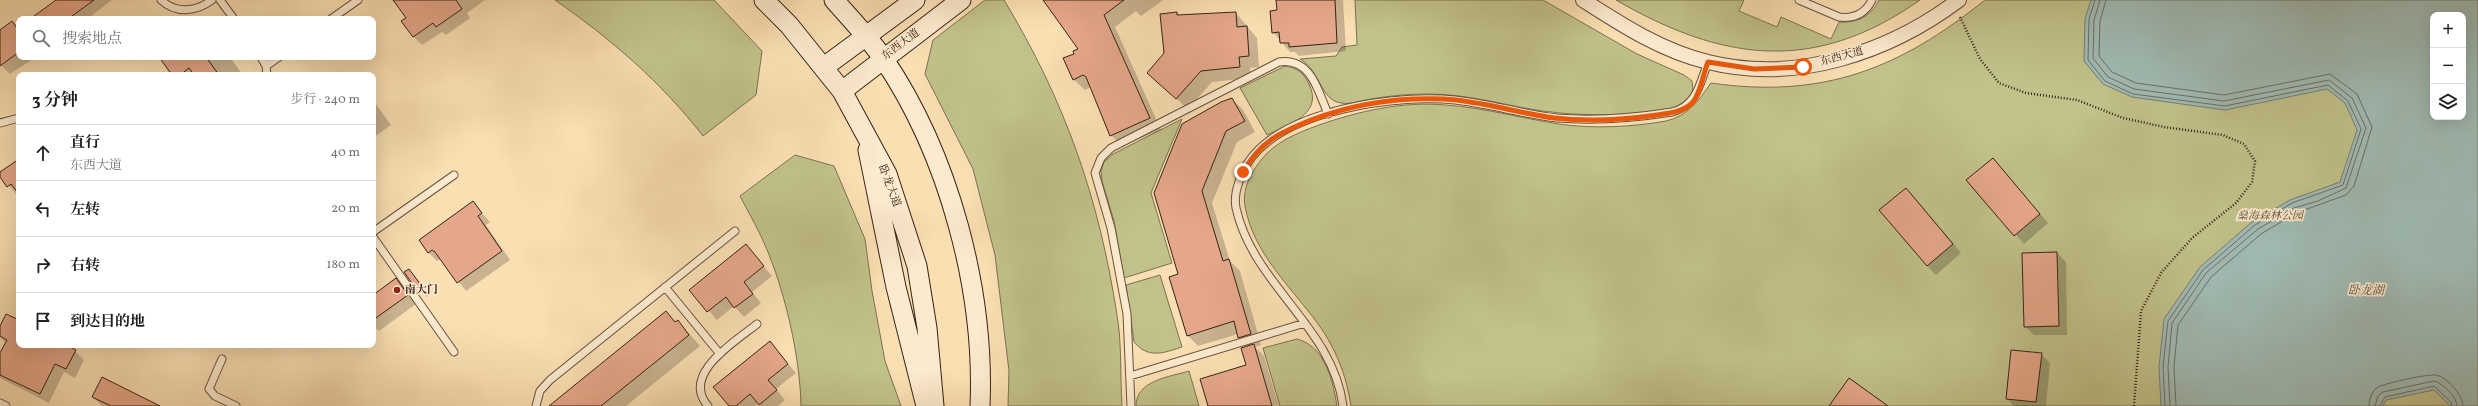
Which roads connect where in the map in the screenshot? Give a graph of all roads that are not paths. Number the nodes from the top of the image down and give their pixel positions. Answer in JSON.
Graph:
{"nodes":[{"id":1,"x":161,"y":0,"type":"edge"},
{"id":2,"x":212,"y":0,"type":"edge"},
{"id":3,"x":220,"y":0,"type":"edge"},
{"id":4,"x":358,"y":0,"type":"edge"},
{"id":5,"x":764,"y":0,"type":"edge"},
{"id":6,"x":834,"y":0,"type":"edge"},
{"id":7,"x":915,"y":0,"type":"edge"},
{"id":8,"x":961,"y":0,"type":"edge"},
{"id":9,"x":1583,"y":0,"type":"edge"},
{"id":10,"x":1799,"y":0,"type":"edge"},
{"id":11,"x":1872,"y":0,"type":"edge"},
{"id":12,"x":1956,"y":2,"type":"edge"},
{"id":13,"x":232,"y":16,"type":"edge"},
{"id":14,"x":335,"y":16,"type":"edge"},
{"id":15,"x":866,"y":36,"type":"junction"},
{"id":16,"x":883,"y":59,"type":"junction"},
{"id":17,"x":263,"y":60,"type":"edge"},
{"id":18,"x":275,"y":60,"type":"edge"},
{"id":19,"x":1708,"y":62,"type":"junction"},
{"id":20,"x":266,"y":66,"type":"junction"},
{"id":21,"x":824,"y":67,"type":"junction"},
{"id":22,"x":266,"y":72,"type":"edge"},
{"id":23,"x":842,"y":91,"type":"junction"},
{"id":24,"x":1328,"y":114,"type":"junction"},
{"id":25,"x":16,"y":119,"type":"edge"},
{"id":26,"x":0,"y":123,"type":"edge"},
{"id":27,"x":863,"y":127,"type":"junction"},
{"id":28,"x":454,"y":175,"type":"dead end"},
{"id":29,"x":376,"y":230,"type":"edge"},
{"id":30,"x":735,"y":231,"type":"dead end"},
{"id":31,"x":376,"y":242,"type":"edge"},
{"id":32,"x":665,"y":287,"type":"junction"},
{"id":33,"x":1305,"y":323,"type":"junction"},
{"id":34,"x":757,"y":324,"type":"dead end"},
{"id":35,"x":454,"y":352,"type":"dead end"},
{"id":36,"x":720,"y":354,"type":"junction"},
{"id":37,"x":222,"y":359,"type":"dead end"},
{"id":38,"x":1130,"y":376,"type":"junction"},
{"id":39,"x":0,"y":403,"type":"edge"},
{"id":40,"x":6,"y":406,"type":"edge"},
{"id":41,"x":236,"y":406,"type":"edge"},
{"id":42,"x":536,"y":406,"type":"edge"},
{"id":43,"x":708,"y":406,"type":"edge"},
{"id":44,"x":926,"y":406,"type":"edge"},
{"id":45,"x":934,"y":406,"type":"edge"},
{"id":46,"x":980,"y":406,"type":"edge"},
{"id":47,"x":1131,"y":406,"type":"edge"},
{"id":48,"x":1343,"y":406,"type":"edge"}],
"edges":[{"from":1,"to":2,"type":"lane"},
{"from":3,"to":13,"type":"lane"},
{"from":4,"to":14,"type":"lane"},
{"from":5,"to":21,"type":"main road","name":"卧龙大道"},
{"from":6,"to":15,"type":"main road"},
{"from":7,"to":15,"type":"main road"},
{"from":8,"to":16,"type":"main road","name":"东西大道"},
{"from":9,"to":19,"type":"street","name":"东西大道"},
{"from":10,"to":11,"type":"lane"},
{"from":12,"to":19,"type":"street","name":"东西大道"},
{"from":15,"to":16,"type":"main road"},
{"from":15,"to":21,"type":"main road"},
{"from":16,"to":23,"type":"main road","name":"东西大道"},
{"from":16,"to":46,"type":"main road"},
{"from":17,"to":20,"type":"lane"},
{"from":18,"to":20,"type":"lane"},
{"from":19,"to":24,"type":"lane"},
{"from":20,"to":22,"type":"lane"},
{"from":21,"to":23,"type":"main road","name":"卧龙大道"},
{"from":23,"to":27,"type":"main road","name":"卧龙大道"},
{"from":24,"to":33,"type":"lane"},
{"from":24,"to":38,"type":"lane"},
{"from":25,"to":26,"type":"lane"},
{"from":27,"to":44,"type":"main road"},
{"from":27,"to":45,"type":"main road","name":"卧龙大道"},
{"from":28,"to":29,"type":"lane"},
{"from":30,"to":32,"type":"lane"},
{"from":31,"to":35,"type":"lane"},
{"from":32,"to":36,"type":"lane"},
{"from":32,"to":42,"type":"lane"},
{"from":33,"to":38,"type":"lane"},
{"from":33,"to":48,"type":"lane"},
{"from":34,"to":36,"type":"lane"},
{"from":36,"to":43,"type":"lane"},
{"from":37,"to":41,"type":"lane"},
{"from":38,"to":47,"type":"lane"},
{"from":39,"to":40,"type":"lane"}]}
